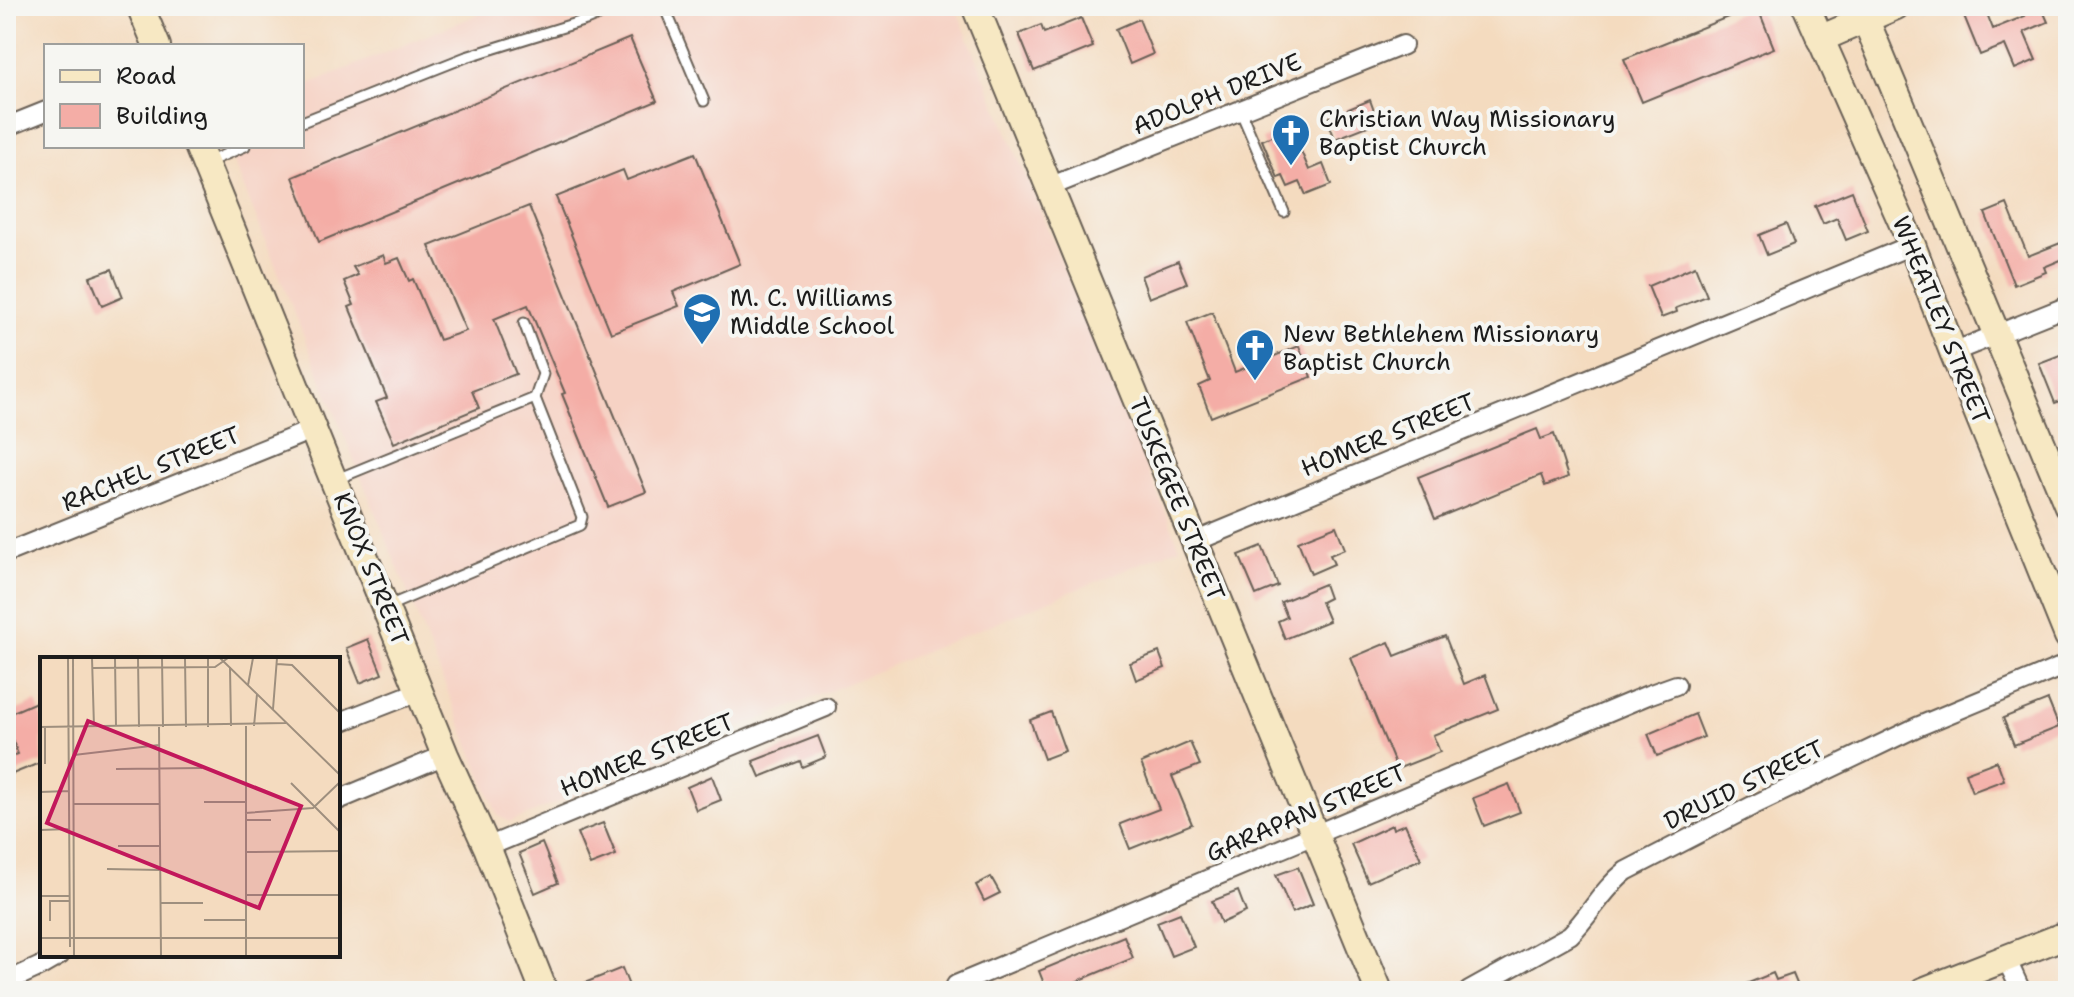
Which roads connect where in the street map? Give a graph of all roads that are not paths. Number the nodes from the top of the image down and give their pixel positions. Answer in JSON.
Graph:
{"nodes":[{"id":1,"x":140,"y":6,"type":"edge"},
{"id":2,"x":619,"y":6,"type":"edge"},
{"id":3,"x":664,"y":6,"type":"edge"},
{"id":4,"x":975,"y":6,"type":"edge"},
{"id":5,"x":1806,"y":6,"type":"edge"},
{"id":6,"x":1896,"y":6,"type":"edge"},
{"id":7,"x":1862,"y":12,"type":"edge"},
{"id":8,"x":1820,"y":39,"type":"junction"},
{"id":9,"x":156,"y":44,"type":"edge"},
{"id":10,"x":1403,"y":45,"type":"dead end"},
{"id":11,"x":704,"y":101,"type":"dead end"},
{"id":12,"x":1240,"y":110,"type":"junction"},
{"id":13,"x":44,"y":112,"type":"edge"},
{"id":14,"x":304,"y":121,"type":"edge"},
{"id":15,"x":6,"y":127,"type":"edge"},
{"id":16,"x":234,"y":148,"type":"edge"},
{"id":17,"x":201,"y":154,"type":"edge"},
{"id":18,"x":1049,"y":187,"type":"junction"},
{"id":19,"x":1284,"y":212,"type":"dead end"},
{"id":20,"x":1912,"y":245,"type":"junction"},
{"id":21,"x":2068,"y":306,"type":"edge"},
{"id":22,"x":524,"y":323,"type":"dead end"},
{"id":23,"x":1997,"y":336,"type":"junction"},
{"id":24,"x":1953,"y":352,"type":"junction"},
{"id":25,"x":535,"y":398,"type":"junction"},
{"id":26,"x":314,"y":429,"type":"junction"},
{"id":27,"x":335,"y":480,"type":"junction"},
{"id":28,"x":2068,"y":506,"type":"edge"},
{"id":29,"x":1194,"y":542,"type":"junction"},
{"id":30,"x":6,"y":553,"type":"edge"},
{"id":31,"x":2061,"y":598,"type":"edge"},
{"id":32,"x":386,"y":607,"type":"junction"},
{"id":33,"x":2068,"y":636,"type":"edge"},
{"id":34,"x":2068,"y":664,"type":"edge"},
{"id":35,"x":1676,"y":685,"type":"dead end"},
{"id":36,"x":420,"y":691,"type":"junction"},
{"id":37,"x":826,"y":707,"type":"dead end"},
{"id":38,"x":340,"y":722,"type":"edge"},
{"id":39,"x":445,"y":755,"type":"junction"},
{"id":40,"x":340,"y":799,"type":"edge"},
{"id":41,"x":1316,"y":835,"type":"junction"},
{"id":42,"x":487,"y":847,"type":"junction"},
{"id":43,"x":2068,"y":934,"type":"edge"},
{"id":44,"x":56,"y":957,"type":"edge"},
{"id":45,"x":2006,"y":958,"type":"junction"},
{"id":46,"x":6,"y":982,"type":"edge"},
{"id":47,"x":956,"y":985,"type":"dead end"},
{"id":48,"x":544,"y":991,"type":"edge"},
{"id":49,"x":1379,"y":991,"type":"edge"},
{"id":50,"x":1469,"y":991,"type":"edge"},
{"id":51,"x":1923,"y":991,"type":"edge"},
{"id":52,"x":2021,"y":991,"type":"edge"}],
"edges":[{"from":1,"to":9,"type":"street"},
{"from":2,"to":14,"type":"lane"},
{"from":3,"to":11,"type":"lane"},
{"from":4,"to":18,"type":"street","name":"TUSKEGEE STREET"},
{"from":5,"to":8,"type":"street","name":"WHEATLEY STREET"},
{"from":6,"to":7,"type":"street"},
{"from":7,"to":8,"type":"street"},
{"from":7,"to":23,"type":"street","name":"WHEATLEY STREET"},
{"from":8,"to":20,"type":"street","name":"WHEATLEY STREET"},
{"from":10,"to":12,"type":"street","name":"ADOLPH DRIVE"},
{"from":12,"to":18,"type":"street","name":"ADOLPH DRIVE"},
{"from":12,"to":19,"type":"lane"},
{"from":13,"to":15,"type":"street"},
{"from":16,"to":17,"type":"lane"},
{"from":17,"to":26,"type":"street","name":"KNOX STREET"},
{"from":18,"to":29,"type":"street","name":"TUSKEGEE STREET"},
{"from":20,"to":24,"type":"street","name":"WHEATLEY STREET"},
{"from":20,"to":29,"type":"street","name":"HOMER STREET"},
{"from":21,"to":23,"type":"street"},
{"from":22,"to":25,"type":"lane"},
{"from":23,"to":24,"type":"street"},
{"from":23,"to":28,"type":"street","name":"WHEATLEY STREET"},
{"from":24,"to":31,"type":"street","name":"WHEATLEY STREET"},
{"from":25,"to":27,"type":"lane"},
{"from":25,"to":32,"type":"lane"},
{"from":26,"to":27,"type":"street","name":"KNOX STREET"},
{"from":26,"to":30,"type":"street","name":"RACHEL STREET"},
{"from":27,"to":32,"type":"street","name":"KNOX STREET"},
{"from":29,"to":41,"type":"street","name":"TUSKEGEE STREET"},
{"from":31,"to":33,"type":"street","name":"WHEATLEY STREET"},
{"from":32,"to":36,"type":"street","name":"KNOX STREET"},
{"from":34,"to":50,"type":"street","name":"DRUID STREET"},
{"from":35,"to":41,"type":"street","name":"GARAPAN STREET"},
{"from":36,"to":38,"type":"street"},
{"from":36,"to":39,"type":"street","name":"KNOX STREET"},
{"from":37,"to":42,"type":"street","name":"HOMER STREET"},
{"from":39,"to":40,"type":"street"},
{"from":39,"to":42,"type":"street","name":"KNOX STREET"},
{"from":41,"to":47,"type":"street","name":"GARAPAN STREET"},
{"from":41,"to":49,"type":"street","name":"TUSKEGEE STREET"},
{"from":42,"to":48,"type":"street","name":"KNOX STREET"},
{"from":43,"to":45,"type":"street"},
{"from":44,"to":46,"type":"street"},
{"from":45,"to":51,"type":"street"},
{"from":45,"to":52,"type":"street"}]}
